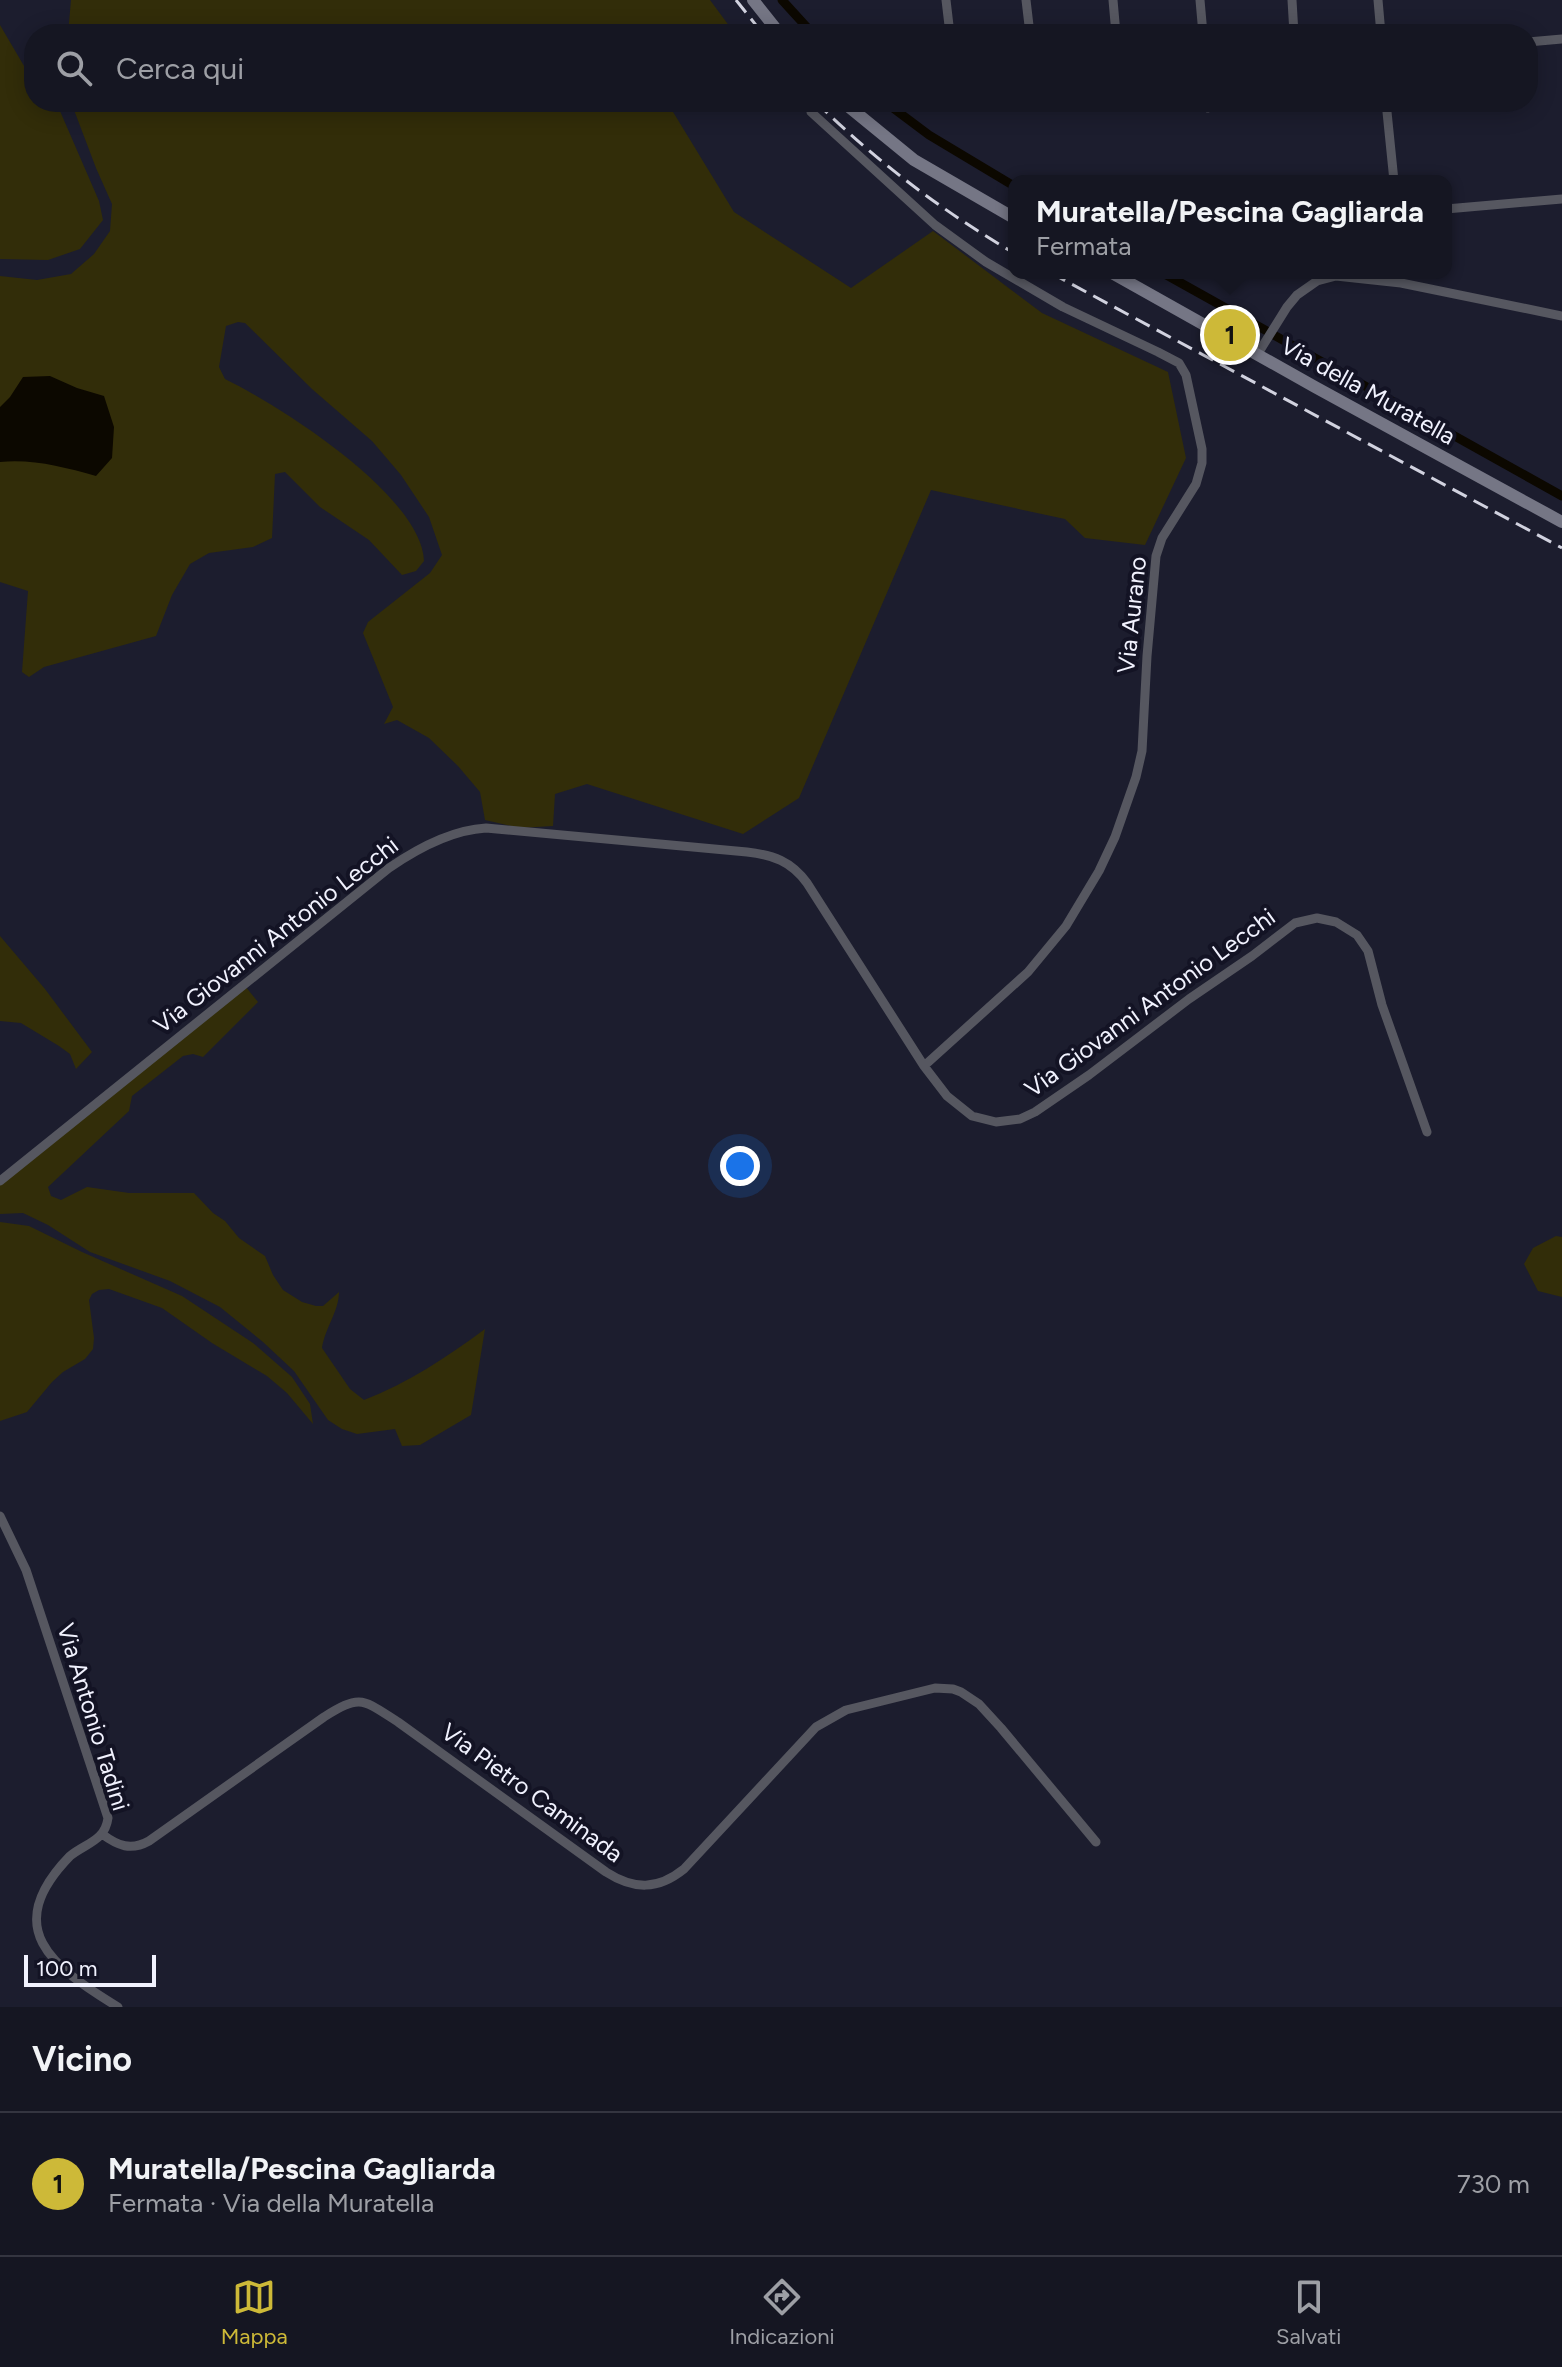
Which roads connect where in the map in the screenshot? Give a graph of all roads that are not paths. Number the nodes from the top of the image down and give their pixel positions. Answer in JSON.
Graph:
{"nodes":[{"id":1,"x":753,"y":0,"type":"edge"},
{"id":2,"x":946,"y":0,"type":"edge"},
{"id":3,"x":1026,"y":0,"type":"edge"},
{"id":4,"x":1113,"y":0,"type":"edge"},
{"id":5,"x":1200,"y":0,"type":"edge"},
{"id":6,"x":1292,"y":0,"type":"edge"},
{"id":7,"x":1378,"y":0,"type":"edge"},
{"id":8,"x":772,"y":24,"type":"edge"},
{"id":9,"x":949,"y":24,"type":"edge"},
{"id":10,"x":1029,"y":24,"type":"edge"},
{"id":11,"x":1115,"y":24,"type":"edge"},
{"id":12,"x":1202,"y":24,"type":"edge"},
{"id":13,"x":1293,"y":24,"type":"edge"},
{"id":14,"x":1380,"y":24,"type":"edge"},
{"id":15,"x":1562,"y":39,"type":"edge"},
{"id":16,"x":1538,"y":41,"type":"edge"},
{"id":17,"x":811,"y":112,"type":"dead end"},
{"id":18,"x":855,"y":112,"type":"edge"},
{"id":19,"x":1387,"y":112,"type":"edge"},
{"id":20,"x":1393,"y":175,"type":"edge"},
{"id":21,"x":1562,"y":199,"type":"edge"},
{"id":22,"x":1452,"y":208,"type":"edge"},
{"id":23,"x":1008,"y":215,"type":"edge"},
{"id":24,"x":1008,"y":275,"type":"edge"},
{"id":25,"x":1015,"y":279,"type":"edge"},
{"id":26,"x":1124,"y":279,"type":"edge"},
{"id":27,"x":1320,"y":279,"type":"edge"},
{"id":28,"x":1405,"y":279,"type":"edge"},
{"id":29,"x":1562,"y":316,"type":"edge"},
{"id":30,"x":1261,"y":350,"type":"junction"},
{"id":31,"x":1562,"y":522,"type":"edge"},
{"id":32,"x":924,"y":1066,"type":"junction"},
{"id":33,"x":1427,"y":1132,"type":"dead end"},
{"id":34,"x":0,"y":1181,"type":"edge"},
{"id":35,"x":0,"y":1516,"type":"edge"},
{"id":36,"x":102,"y":1834,"type":"junction"},
{"id":37,"x":1096,"y":1842,"type":"dead end"},
{"id":38,"x":118,"y":2007,"type":"edge"}],
"edges":[{"from":1,"to":8,"type":"street"},
{"from":2,"to":9,"type":"street"},
{"from":3,"to":10,"type":"street"},
{"from":4,"to":11,"type":"street"},
{"from":5,"to":12,"type":"street"},
{"from":6,"to":13,"type":"street"},
{"from":7,"to":14,"type":"street"},
{"from":15,"to":16,"type":"street"},
{"from":17,"to":24,"type":"street","name":"Via Aurano"},
{"from":18,"to":23,"type":"street"},
{"from":19,"to":20,"type":"street"},
{"from":21,"to":22,"type":"street"},
{"from":25,"to":32,"type":"street","name":"Via Aurano"},
{"from":26,"to":30,"type":"street","name":"Via della Muratella"},
{"from":27,"to":30,"type":"street"},
{"from":28,"to":29,"type":"street"},
{"from":30,"to":31,"type":"street","name":"Via della Muratella"},
{"from":32,"to":33,"type":"street","name":"Via Giovanni Antonio Lecchi"},
{"from":32,"to":34,"type":"street","name":"Via Giovanni Antonio Lecchi"},
{"from":35,"to":36,"type":"street","name":"Via Antonio Tadini"},
{"from":36,"to":37,"type":"street","name":"Via Pietro Caminada"},
{"from":36,"to":38,"type":"street","name":"Via Antonio Tadini"}]}
